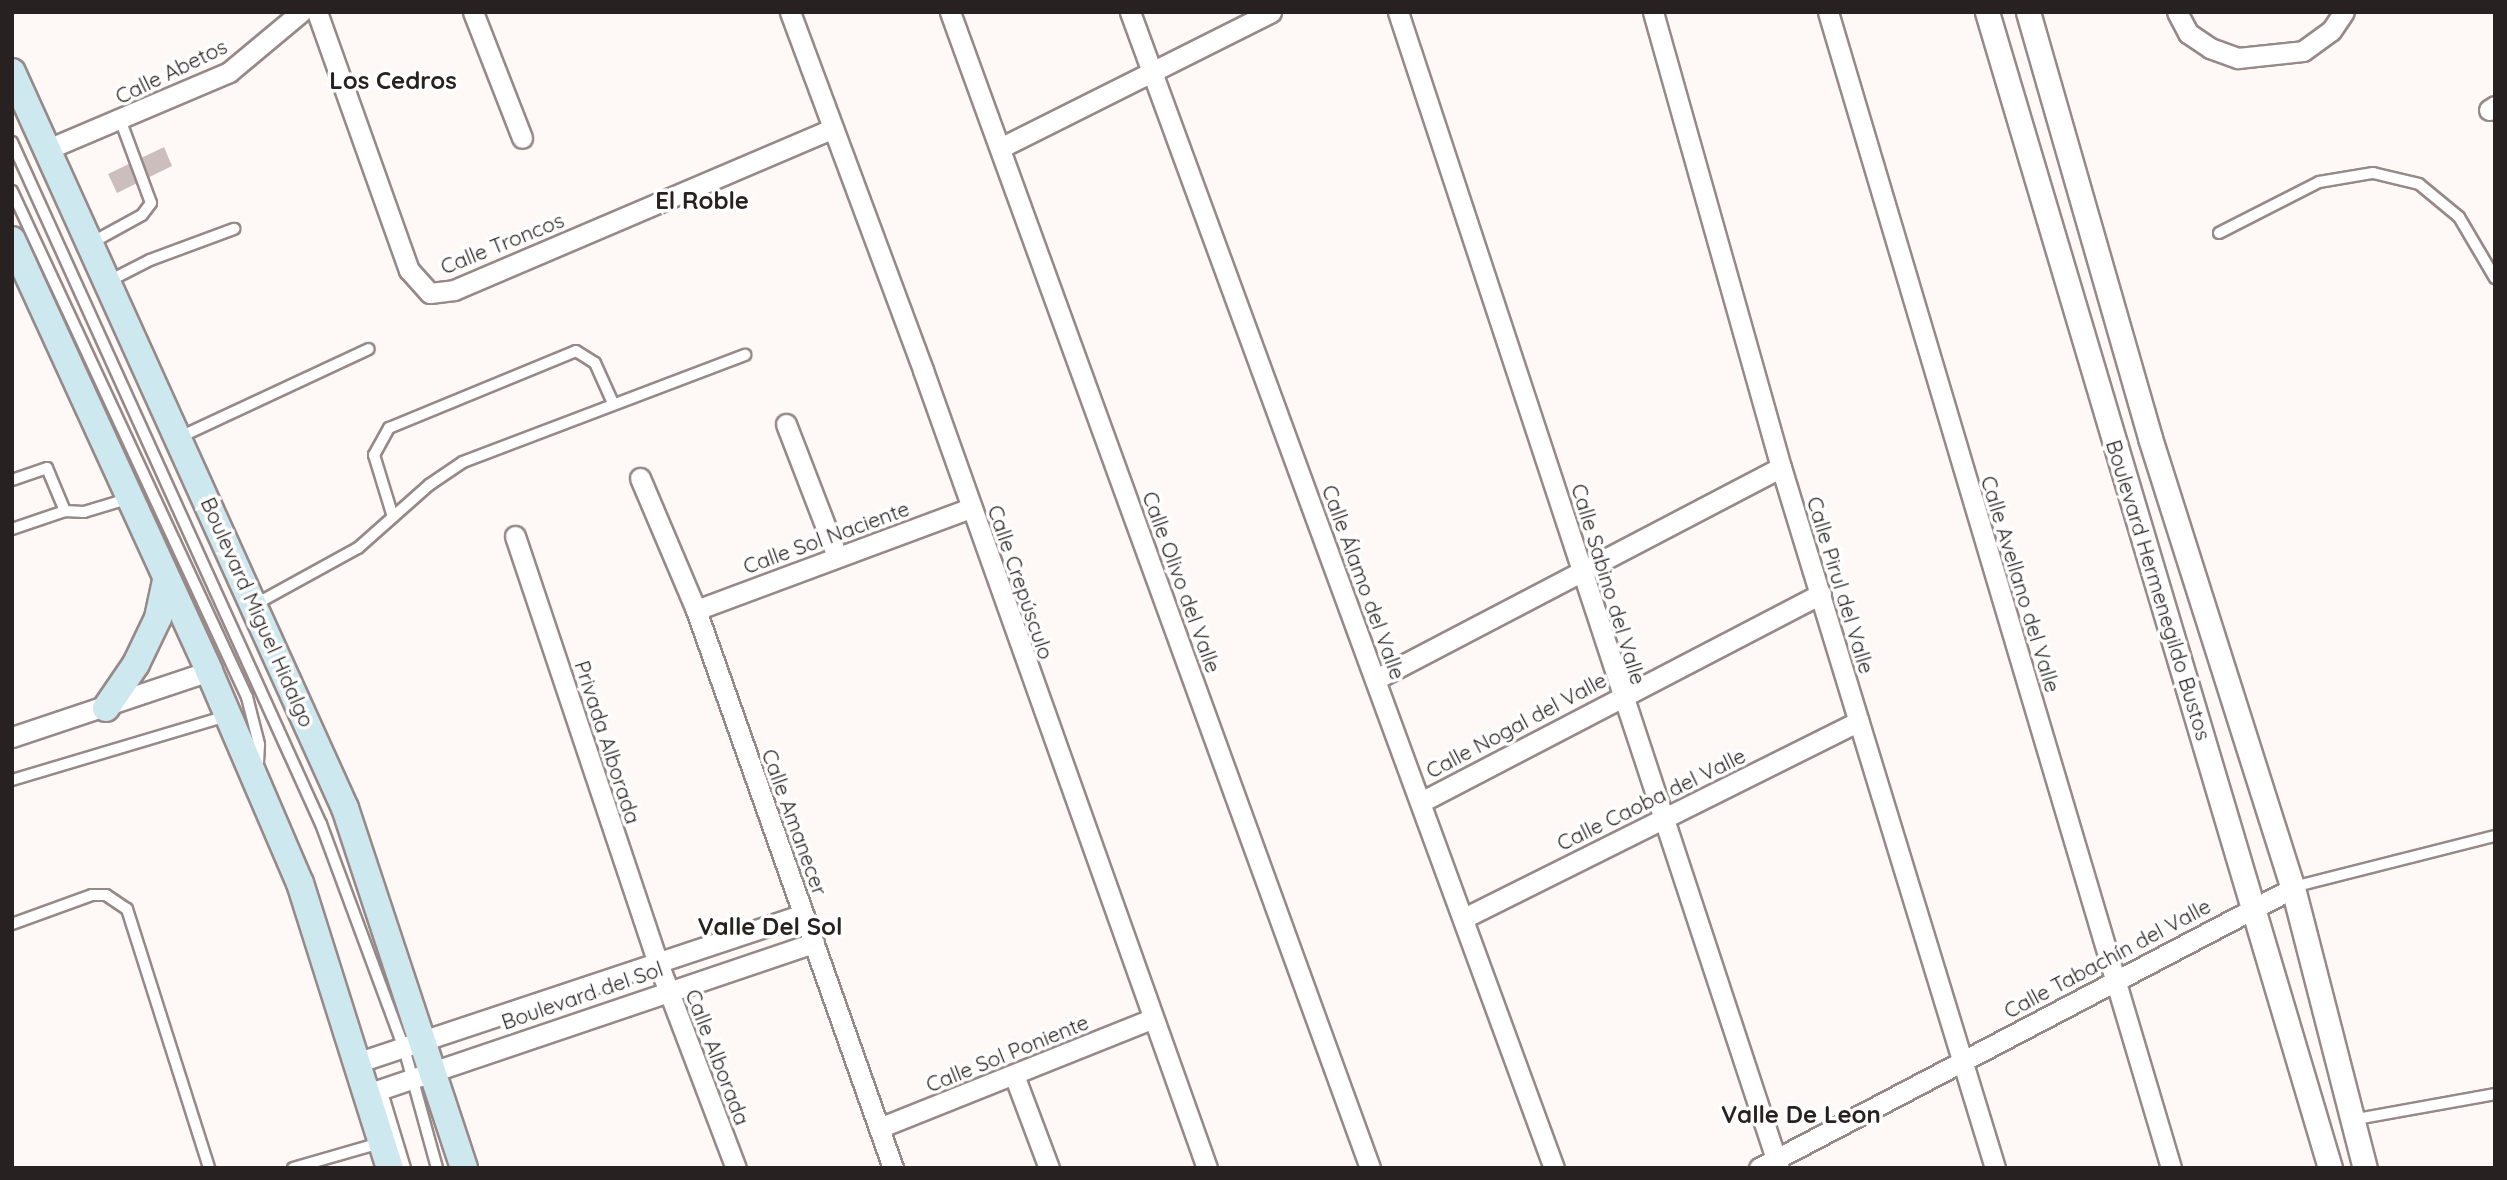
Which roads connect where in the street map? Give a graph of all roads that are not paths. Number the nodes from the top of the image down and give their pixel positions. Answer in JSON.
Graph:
{"nodes":[{"id":1,"x":301,"y":12,"type":"edge"},
{"id":2,"x":317,"y":12,"type":"edge"},
{"id":3,"x":473,"y":12,"type":"edge"},
{"id":4,"x":790,"y":12,"type":"edge"},
{"id":5,"x":950,"y":12,"type":"edge"},
{"id":6,"x":1130,"y":12,"type":"edge"},
{"id":7,"x":1271,"y":12,"type":"edge"},
{"id":8,"x":1398,"y":12,"type":"edge"},
{"id":9,"x":1653,"y":12,"type":"edge"},
{"id":10,"x":1828,"y":12,"type":"edge"},
{"id":11,"x":1987,"y":12,"type":"edge"},
{"id":12,"x":2028,"y":12,"type":"edge"},
{"id":13,"x":2177,"y":12,"type":"edge"},
{"id":14,"x":2344,"y":12,"type":"edge"},
{"id":15,"x":1150,"y":71,"type":"junction"},
{"id":16,"x":12,"y":72,"type":"edge"},
{"id":17,"x":121,"y":122,"type":"junction"},
{"id":18,"x":833,"y":128,"type":"junction"},
{"id":19,"x":522,"y":138,"type":"dead end"},
{"id":20,"x":12,"y":142,"type":"edge"},
{"id":21,"x":1000,"y":148,"type":"junction"},
{"id":22,"x":48,"y":149,"type":"junction"},
{"id":23,"x":12,"y":191,"type":"edge"},
{"id":24,"x":234,"y":229,"type":"dead end"},
{"id":25,"x":2219,"y":233,"type":"dead end"},
{"id":26,"x":12,"y":240,"type":"edge"},
{"id":27,"x":90,"y":243,"type":"junction"},
{"id":28,"x":2495,"y":278,"type":"edge"},
{"id":29,"x":108,"y":282,"type":"junction"},
{"id":30,"x":369,"y":349,"type":"dead end"},
{"id":31,"x":745,"y":355,"type":"dead end"},
{"id":32,"x":613,"y":403,"type":"junction"},
{"id":33,"x":786,"y":424,"type":"dead end"},
{"id":34,"x":179,"y":437,"type":"junction"},
{"id":35,"x":1781,"y":467,"type":"junction"},
{"id":36,"x":640,"y":478,"type":"dead end"},
{"id":37,"x":12,"y":480,"type":"edge"},
{"id":38,"x":127,"y":499,"type":"junction"},
{"id":39,"x":971,"y":508,"type":"junction"},
{"id":40,"x":65,"y":511,"type":"junction"},
{"id":41,"x":393,"y":517,"type":"junction"},
{"id":42,"x":12,"y":529,"type":"edge"},
{"id":43,"x":515,"y":536,"type":"dead end"},
{"id":44,"x":837,"y":556,"type":"junction"},
{"id":45,"x":1583,"y":572,"type":"junction"},
{"id":46,"x":166,"y":580,"type":"junction"},
{"id":47,"x":1821,"y":594,"type":"junction"},
{"id":48,"x":255,"y":604,"type":"junction"},
{"id":49,"x":696,"y":610,"type":"junction"},
{"id":50,"x":209,"y":671,"type":"junction"},
{"id":51,"x":1376,"y":679,"type":"junction"},
{"id":52,"x":1620,"y":696,"type":"junction"},
{"id":53,"x":106,"y":708,"type":"junction"},
{"id":54,"x":227,"y":716,"type":"junction"},
{"id":55,"x":1859,"y":721,"type":"junction"},
{"id":56,"x":12,"y":737,"type":"edge"},
{"id":57,"x":12,"y":780,"type":"edge"},
{"id":58,"x":259,"y":792,"type":"junction"},
{"id":59,"x":1421,"y":802,"type":"junction"},
{"id":60,"x":1662,"y":818,"type":"junction"},
{"id":61,"x":2495,"y":836,"type":"edge"},
{"id":62,"x":2293,"y":888,"type":"junction"},
{"id":63,"x":2255,"y":905,"type":"junction"},
{"id":64,"x":803,"y":914,"type":"junction"},
{"id":65,"x":1464,"y":918,"type":"junction"},
{"id":66,"x":12,"y":924,"type":"edge"},
{"id":67,"x":814,"y":943,"type":"junction"},
{"id":68,"x":657,"y":962,"type":"junction"},
{"id":69,"x":2115,"y":980,"type":"junction"},
{"id":70,"x":668,"y":990,"type":"junction"},
{"id":71,"x":1152,"y":1019,"type":"junction"},
{"id":72,"x":415,"y":1045,"type":"junction"},
{"id":73,"x":1962,"y":1062,"type":"junction"},
{"id":74,"x":356,"y":1063,"type":"junction"},
{"id":75,"x":424,"y":1075,"type":"junction"},
{"id":76,"x":1014,"y":1075,"type":"junction"},
{"id":77,"x":374,"y":1092,"type":"junction"},
{"id":78,"x":2495,"y":1094,"type":"edge"},
{"id":79,"x":2351,"y":1120,"type":"junction"},
{"id":80,"x":879,"y":1128,"type":"junction"},
{"id":81,"x":382,"y":1142,"type":"junction"},
{"id":82,"x":1772,"y":1165,"type":"edge"},
{"id":83,"x":209,"y":1168,"type":"edge"},
{"id":84,"x":293,"y":1168,"type":"edge"},
{"id":85,"x":390,"y":1168,"type":"edge"},
{"id":86,"x":405,"y":1168,"type":"edge"},
{"id":87,"x":437,"y":1168,"type":"edge"},
{"id":88,"x":464,"y":1168,"type":"edge"},
{"id":89,"x":736,"y":1168,"type":"edge"},
{"id":90,"x":893,"y":1168,"type":"edge"},
{"id":91,"x":1049,"y":1168,"type":"edge"},
{"id":92,"x":1206,"y":1168,"type":"edge"},
{"id":93,"x":1370,"y":1168,"type":"edge"},
{"id":94,"x":1554,"y":1168,"type":"edge"},
{"id":95,"x":1995,"y":1168,"type":"edge"},
{"id":96,"x":2171,"y":1168,"type":"edge"},
{"id":97,"x":2330,"y":1168,"type":"edge"},
{"id":98,"x":2365,"y":1168,"type":"edge"}],
"edges":[{"from":1,"to":17,"type":"street","name":"Calle Abetos"},
{"from":2,"to":18,"type":"street","name":"Calle Troncos"},
{"from":3,"to":19,"type":"street"},
{"from":4,"to":18,"type":"street","name":"Calle Crepúsculo"},
{"from":5,"to":21,"type":"street","name":"Calle Olivo del Valle"},
{"from":6,"to":15,"type":"street","name":"Calle Álamo del Valle"},
{"from":7,"to":15,"type":"street"},
{"from":8,"to":45,"type":"street","name":"Calle Sabino del Valle"},
{"from":9,"to":35,"type":"street","name":"Calle Pirul del Valle"},
{"from":10,"to":69,"type":"street","name":"Calle Avellano del Valle"},
{"from":11,"to":63,"type":"street","name":"Boulevard Hermenegildo Bustos"},
{"from":12,"to":62,"type":"street","name":"Boulevard Hermenegildo Bustos"},
{"from":13,"to":14,"type":"street"},
{"from":15,"to":21,"type":"street"},
{"from":15,"to":51,"type":"street","name":"Calle Álamo del Valle"},
{"from":16,"to":22,"type":"main road","name":"Boulevard Miguel Hidalgo"},
{"from":17,"to":22,"type":"street","name":"Calle Abetos"},
{"from":17,"to":27,"type":"lane"},
{"from":18,"to":39,"type":"street","name":"Calle Crepúsculo"},
{"from":20,"to":72,"type":"lane"},
{"from":21,"to":93,"type":"street","name":"Calle Olivo del Valle"},
{"from":22,"to":27,"type":"main road","name":"Boulevard Miguel Hidalgo"},
{"from":23,"to":58,"type":"lane"},
{"from":24,"to":29,"type":"lane"},
{"from":25,"to":28,"type":"lane"},
{"from":26,"to":38,"type":"main road"},
{"from":27,"to":29,"type":"main road","name":"Boulevard Miguel Hidalgo"},
{"from":29,"to":34,"type":"main road","name":"Boulevard Miguel Hidalgo"},
{"from":30,"to":34,"type":"lane"},
{"from":31,"to":32,"type":"lane"},
{"from":32,"to":41,"type":"lane"},
{"from":32,"to":41,"type":"lane"},
{"from":33,"to":44,"type":"street"},
{"from":34,"to":48,"type":"main road","name":"Boulevard Miguel Hidalgo"},
{"from":35,"to":45,"type":"street"},
{"from":35,"to":47,"type":"street","name":"Calle Pirul del Valle"},
{"from":36,"to":49,"type":"street","name":"Calle Amanecer"},
{"from":37,"to":40,"type":"lane"},
{"from":38,"to":40,"type":"lane"},
{"from":38,"to":46,"type":"main road"},
{"from":39,"to":44,"type":"street","name":"Calle Sol Naciente"},
{"from":39,"to":71,"type":"street","name":"Calle Crepúsculo"},
{"from":40,"to":42,"type":"lane"},
{"from":41,"to":48,"type":"lane"},
{"from":43,"to":68,"type":"street","name":"Privada Alborada"},
{"from":44,"to":49,"type":"street","name":"Calle Sol Naciente"},
{"from":45,"to":51,"type":"street"},
{"from":45,"to":52,"type":"street","name":"Calle Sabino del Valle"},
{"from":46,"to":50,"type":"main road"},
{"from":46,"to":53,"type":"main road"},
{"from":47,"to":52,"type":"street","name":"Calle Nogal del Valle"},
{"from":47,"to":55,"type":"street","name":"Calle Pirul del Valle"},
{"from":48,"to":72,"type":"main road","name":"Boulevard Miguel Hidalgo"},
{"from":49,"to":64,"type":"street","name":"Calle Amanecer"},
{"from":50,"to":53,"type":"street"},
{"from":50,"to":54,"type":"main road"},
{"from":51,"to":59,"type":"street","name":"Calle Álamo del Valle"},
{"from":52,"to":59,"type":"street","name":"Calle Nogal del Valle"},
{"from":52,"to":60,"type":"street","name":"Calle Sabino del Valle"},
{"from":53,"to":56,"type":"street"},
{"from":54,"to":57,"type":"lane"},
{"from":54,"to":58,"type":"main road"},
{"from":55,"to":60,"type":"street","name":"Calle Caoba del Valle"},
{"from":55,"to":73,"type":"street","name":"Calle Pirul del Valle"},
{"from":58,"to":74,"type":"main road"},
{"from":59,"to":65,"type":"street","name":"Calle Álamo del Valle"},
{"from":60,"to":65,"type":"street","name":"Calle Caoba del Valle"},
{"from":60,"to":82,"type":"street","name":"Calle Sabino del Valle"},
{"from":61,"to":62,"type":"lane","name":"Calle Tabachín del Valle"},
{"from":62,"to":63,"type":"street","name":"Calle Tabachín del Valle"},
{"from":62,"to":79,"type":"street","name":"Boulevard Hermenegildo Bustos"},
{"from":63,"to":69,"type":"street","name":"Calle Tabachín del Valle"},
{"from":63,"to":97,"type":"street","name":"Boulevard Hermenegildo Bustos"},
{"from":64,"to":67,"type":"street","name":"Calle Amanecer"},
{"from":64,"to":68,"type":"street","name":"Boulevard del Sol"},
{"from":65,"to":94,"type":"street","name":"Calle Álamo del Valle"},
{"from":66,"to":83,"type":"lane"},
{"from":67,"to":70,"type":"street","name":"Boulevard del Sol"},
{"from":67,"to":80,"type":"street","name":"Calle Amanecer"},
{"from":68,"to":70,"type":"street","name":"Calle Alborada"},
{"from":68,"to":72,"type":"street","name":"Boulevard del Sol"},
{"from":69,"to":73,"type":"street","name":"Calle Tabachín del Valle"},
{"from":69,"to":96,"type":"street","name":"Calle Avellano del Valle"},
{"from":70,"to":75,"type":"street","name":"Boulevard del Sol"},
{"from":70,"to":89,"type":"street","name":"Calle Alborada"},
{"from":71,"to":76,"type":"street","name":"Calle Sol Poniente"},
{"from":71,"to":92,"type":"street","name":"Calle Crepúsculo"},
{"from":72,"to":74,"type":"street","name":"Boulevard del Sol"},
{"from":72,"to":75,"type":"main road","name":"Boulevard Miguel Hidalgo"},
{"from":73,"to":82,"type":"street","name":"Calle Tabachín del Valle"},
{"from":73,"to":95,"type":"street","name":"Calle Pirul del Valle"},
{"from":74,"to":77,"type":"main road"},
{"from":75,"to":77,"type":"street","name":"Boulevard del Sol"},
{"from":75,"to":87,"type":"lane"},
{"from":75,"to":88,"type":"main road","name":"Boulevard Miguel Hidalgo"},
{"from":76,"to":80,"type":"street","name":"Calle Sol Poniente"},
{"from":76,"to":91,"type":"street"},
{"from":77,"to":81,"type":"main road"},
{"from":77,"to":86,"type":"lane"},
{"from":78,"to":79,"type":"lane"},
{"from":79,"to":98,"type":"street","name":"Boulevard Hermenegildo Bustos"},
{"from":80,"to":90,"type":"street","name":"Calle Amanecer"},
{"from":81,"to":84,"type":"lane"},
{"from":81,"to":85,"type":"main road"}]}
